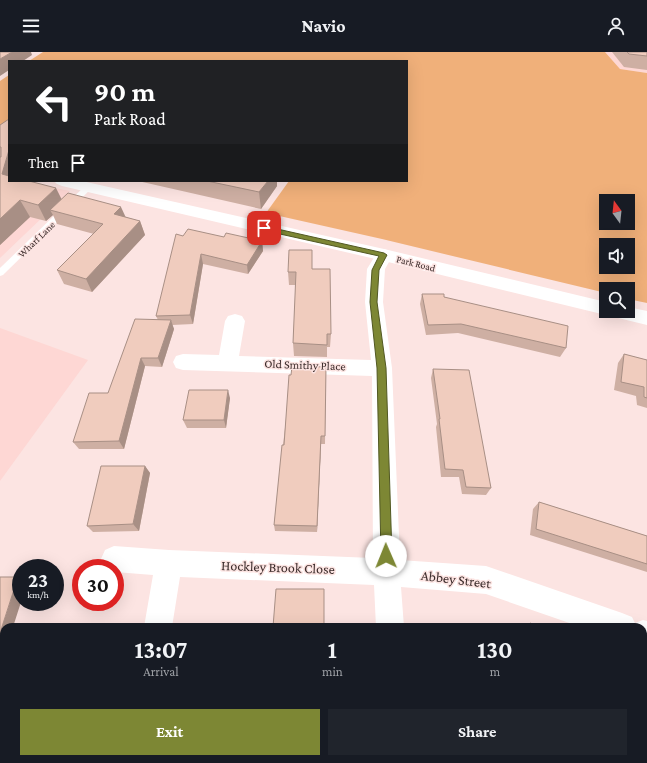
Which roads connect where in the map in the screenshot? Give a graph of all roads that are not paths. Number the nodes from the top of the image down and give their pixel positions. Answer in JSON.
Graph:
{"nodes":[{"id":1,"x":66,"y":182,"type":"edge"},
{"id":2,"x":89,"y":187,"type":"junction"},
{"id":3,"x":384,"y":255,"type":"junction"},
{"id":4,"x":0,"y":273,"type":"edge"},
{"id":5,"x":599,"y":306,"type":"edge"},
{"id":6,"x":635,"y":315,"type":"edge"},
{"id":7,"x":647,"y":318,"type":"edge"},
{"id":8,"x":235,"y":321,"type":"dead end"},
{"id":9,"x":183,"y":362,"type":"dead end"},
{"id":10,"x":228,"y":362,"type":"junction"},
{"id":11,"x":382,"y":368,"type":"junction"},
{"id":12,"x":124,"y":560,"type":"edge"},
{"id":13,"x":169,"y":564,"type":"junction"},
{"id":14,"x":387,"y":572,"type":"junction"},
{"id":15,"x":159,"y":623,"type":"edge"},
{"id":16,"x":390,"y":623,"type":"edge"},
{"id":17,"x":610,"y":623,"type":"edge"}],
"edges":[{"from":1,"to":2,"type":"street","name":"Park Road"},
{"from":2,"to":3,"type":"street","name":"Park Road"},
{"from":2,"to":4,"type":"lane","name":"Wharf Lane"},
{"from":3,"to":5,"type":"street","name":"Park Road"},
{"from":3,"to":11,"type":"street"},
{"from":6,"to":7,"type":"street"},
{"from":8,"to":10,"type":"street"},
{"from":9,"to":10,"type":"street","name":"Old Smithy Place"},
{"from":10,"to":11,"type":"street","name":"Old Smithy Place"},
{"from":11,"to":14,"type":"street"},
{"from":12,"to":13,"type":"street","name":"Hockley Brook Close"},
{"from":13,"to":14,"type":"street","name":"Hockley Brook Close"},
{"from":13,"to":15,"type":"street"},
{"from":14,"to":16,"type":"street"},
{"from":14,"to":17,"type":"street","name":"Abbey Street"}]}
